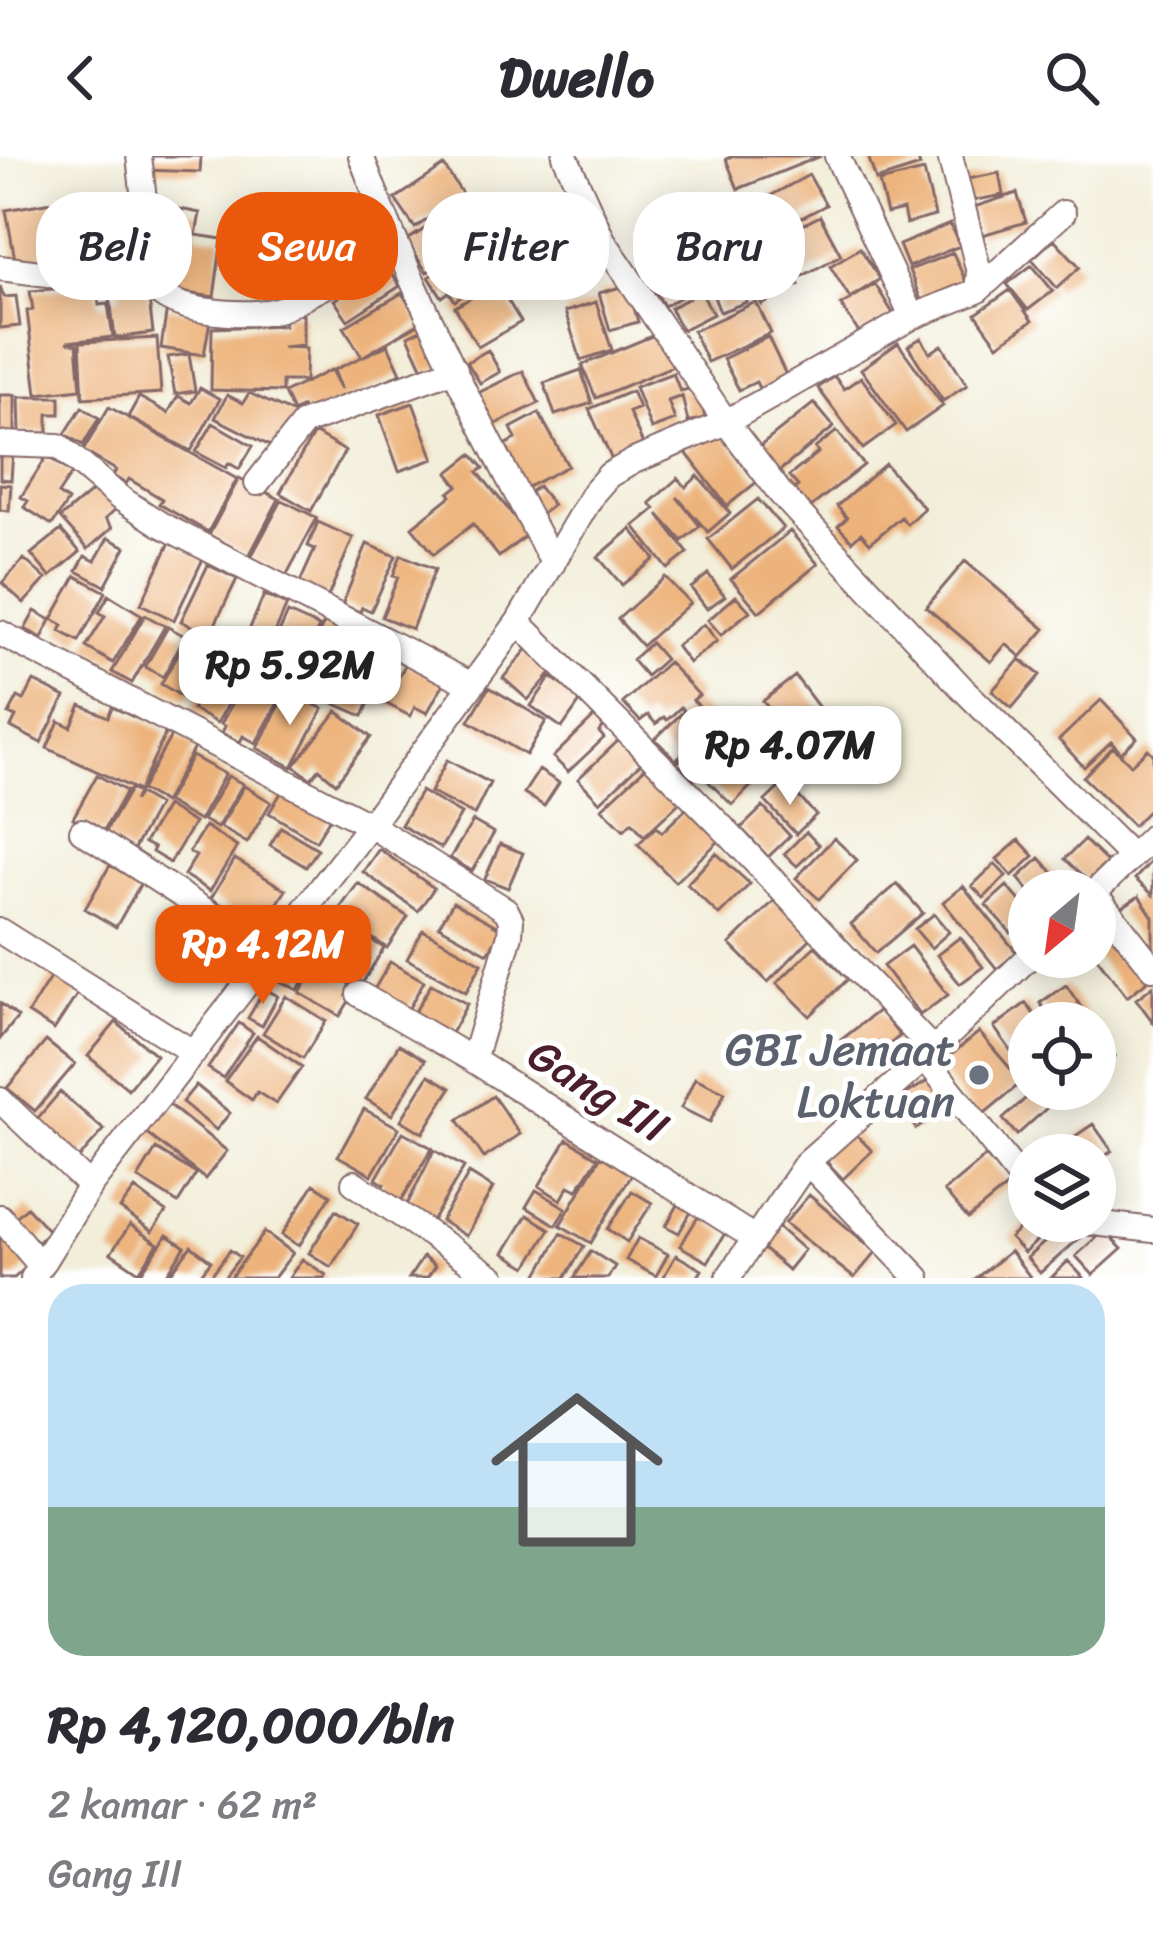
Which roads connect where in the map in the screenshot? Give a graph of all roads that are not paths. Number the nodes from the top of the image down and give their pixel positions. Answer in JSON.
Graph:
{"nodes":[{"id":1,"x":140,"y":156,"type":"edge"},
{"id":2,"x":362,"y":156,"type":"edge"},
{"id":3,"x":565,"y":156,"type":"edge"},
{"id":4,"x":837,"y":156,"type":"edge"},
{"id":5,"x":950,"y":156,"type":"edge"},
{"id":6,"x":144,"y":192,"type":"edge"},
{"id":7,"x":375,"y":192,"type":"edge"},
{"id":8,"x":1064,"y":213,"type":"dead end"},
{"id":9,"x":398,"y":252,"type":"edge"},
{"id":10,"x":0,"y":268,"type":"edge"},
{"id":11,"x":36,"y":272,"type":"edge"},
{"id":12,"x":976,"y":291,"type":"junction"},
{"id":13,"x":170,"y":300,"type":"edge"},
{"id":14,"x":298,"y":300,"type":"edge"},
{"id":15,"x":912,"y":317,"type":"junction"},
{"id":16,"x":455,"y":369,"type":"junction"},
{"id":17,"x":726,"y":422,"type":"junction"},
{"id":18,"x":0,"y":444,"type":"edge"},
{"id":19,"x":257,"y":483,"type":"dead end"},
{"id":20,"x":553,"y":563,"type":"junction"},
{"id":21,"x":518,"y":622,"type":"junction"},
{"id":22,"x":0,"y":633,"type":"edge"},
{"id":23,"x":472,"y":685,"type":"junction"},
{"id":24,"x":370,"y":825,"type":"junction"},
{"id":25,"x":82,"y":831,"type":"dead end"},
{"id":26,"x":1153,"y":836,"type":"edge"},
{"id":27,"x":1131,"y":856,"type":"junction"},
{"id":28,"x":1116,"y":871,"type":"edge"},
{"id":29,"x":1116,"y":920,"type":"edge"},
{"id":30,"x":0,"y":931,"type":"edge"},
{"id":31,"x":272,"y":954,"type":"junction"},
{"id":32,"x":1153,"y":968,"type":"edge"},
{"id":33,"x":1008,"y":977,"type":"edge"},
{"id":34,"x":359,"y":994,"type":"dead end"},
{"id":35,"x":194,"y":1053,"type":"junction"},
{"id":36,"x":929,"y":1054,"type":"junction"},
{"id":37,"x":472,"y":1060,"type":"junction"},
{"id":38,"x":0,"y":1100,"type":"edge"},
{"id":39,"x":1008,"y":1161,"type":"edge"},
{"id":40,"x":807,"y":1162,"type":"junction"},
{"id":41,"x":354,"y":1183,"type":"dead end"},
{"id":42,"x":90,"y":1186,"type":"junction"},
{"id":43,"x":0,"y":1217,"type":"edge"},
{"id":44,"x":1116,"y":1226,"type":"edge"},
{"id":45,"x":1153,"y":1230,"type":"edge"},
{"id":46,"x":753,"y":1237,"type":"junction"},
{"id":47,"x":37,"y":1272,"type":"edge"},
{"id":48,"x":494,"y":1278,"type":"edge"},
{"id":49,"x":728,"y":1278,"type":"edge"},
{"id":50,"x":918,"y":1278,"type":"edge"}],
"edges":[{"from":1,"to":6,"type":"street"},
{"from":2,"to":7,"type":"street"},
{"from":3,"to":17,"type":"street"},
{"from":4,"to":15,"type":"street"},
{"from":5,"to":12,"type":"street"},
{"from":8,"to":12,"type":"street"},
{"from":9,"to":16,"type":"street"},
{"from":10,"to":11,"type":"street"},
{"from":12,"to":15,"type":"street"},
{"from":13,"to":14,"type":"street"},
{"from":15,"to":17,"type":"street"},
{"from":16,"to":19,"type":"street"},
{"from":16,"to":20,"type":"street"},
{"from":17,"to":20,"type":"street"},
{"from":17,"to":27,"type":"street"},
{"from":18,"to":23,"type":"street"},
{"from":20,"to":21,"type":"street"},
{"from":21,"to":23,"type":"street"},
{"from":21,"to":36,"type":"street"},
{"from":22,"to":24,"type":"street","name":"Gang III"},
{"from":23,"to":24,"type":"street"},
{"from":24,"to":31,"type":"street"},
{"from":24,"to":37,"type":"street","name":"Gang III"},
{"from":25,"to":31,"type":"street"},
{"from":26,"to":27,"type":"street"},
{"from":27,"to":28,"type":"street"},
{"from":29,"to":32,"type":"street"},
{"from":30,"to":35,"type":"street"},
{"from":31,"to":35,"type":"street"},
{"from":33,"to":36,"type":"street"},
{"from":34,"to":37,"type":"street"},
{"from":35,"to":42,"type":"street"},
{"from":36,"to":39,"type":"street"},
{"from":36,"to":40,"type":"street"},
{"from":37,"to":46,"type":"street","name":"Gang III"},
{"from":38,"to":42,"type":"street"},
{"from":40,"to":46,"type":"street"},
{"from":40,"to":50,"type":"street"},
{"from":41,"to":48,"type":"street"},
{"from":42,"to":47,"type":"street"},
{"from":43,"to":47,"type":"street"},
{"from":44,"to":45,"type":"street"},
{"from":46,"to":49,"type":"street"}]}
